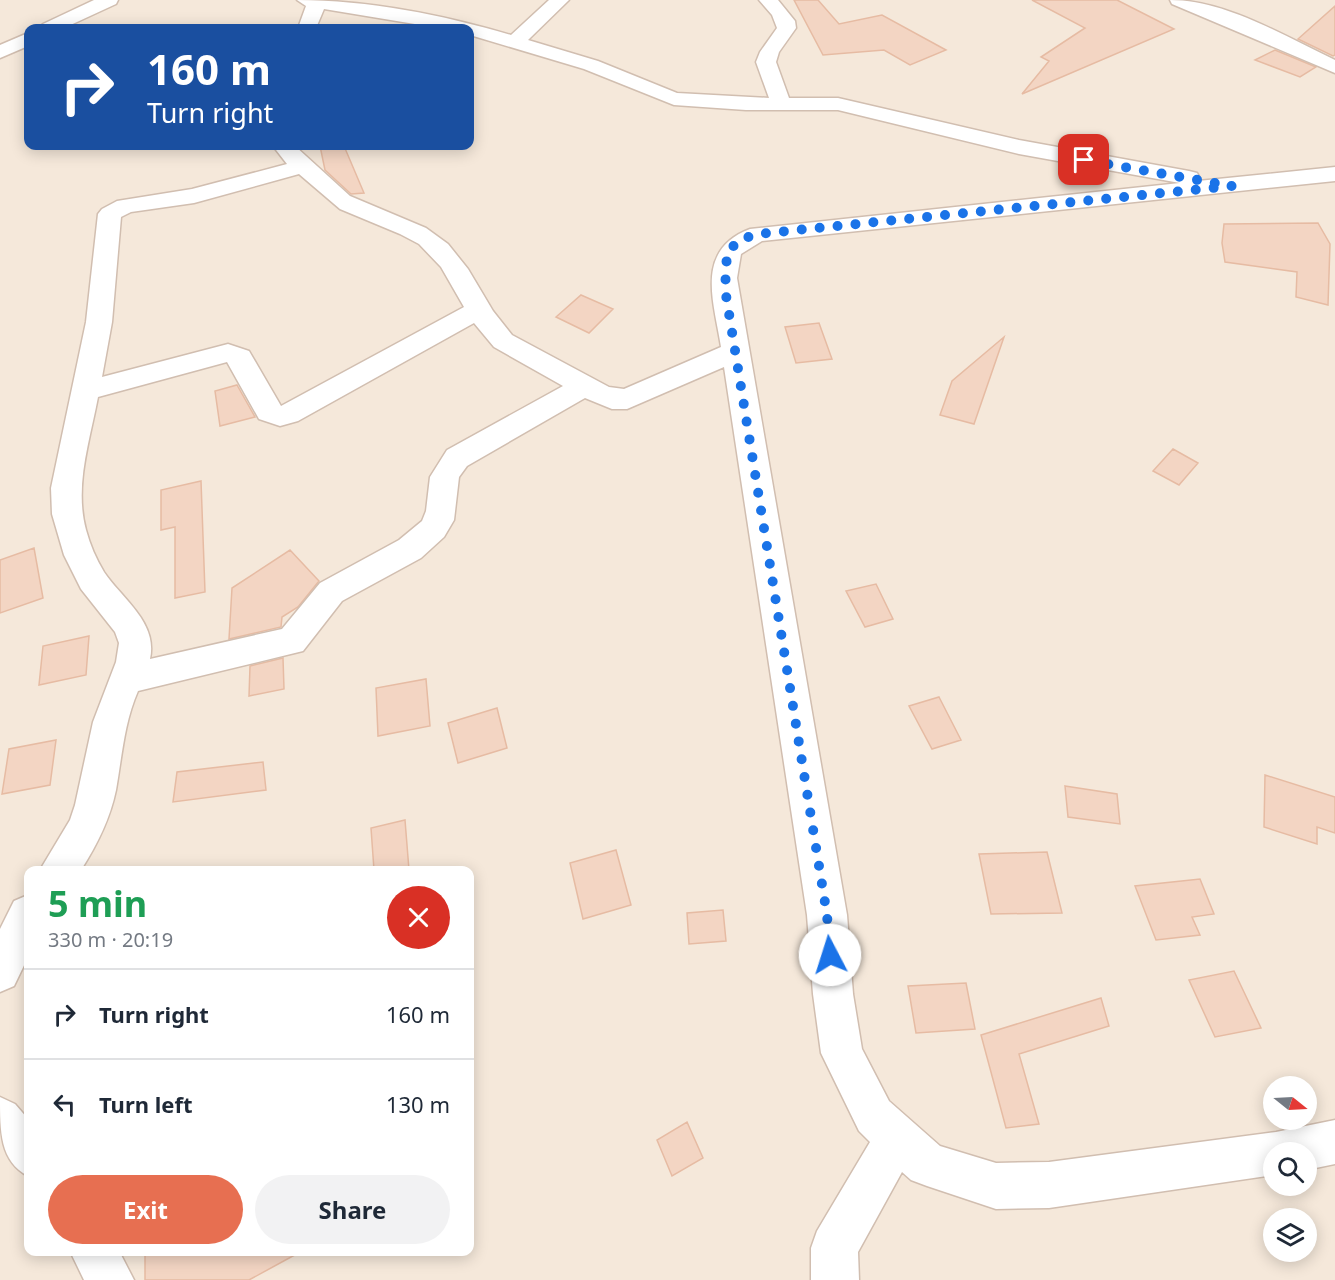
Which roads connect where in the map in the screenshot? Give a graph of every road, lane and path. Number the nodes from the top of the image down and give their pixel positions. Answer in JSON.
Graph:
{"nodes":[{"id":1,"x":109,"y":0,"type":"edge"},
{"id":2,"x":560,"y":0,"type":"edge"},
{"id":3,"x":768,"y":0,"type":"edge"},
{"id":4,"x":1179,"y":0,"type":"edge"},
{"id":5,"x":313,"y":1,"type":"edge"},
{"id":6,"x":58,"y":24,"type":"edge"},
{"id":7,"x":309,"y":24,"type":"edge"},
{"id":8,"x":443,"y":24,"type":"edge"},
{"id":9,"x":474,"y":30,"type":"edge"},
{"id":10,"x":24,"y":41,"type":"edge"},
{"id":11,"x":515,"y":42,"type":"junction"},
{"id":12,"x":0,"y":52,"type":"edge"},
{"id":13,"x":1335,"y":67,"type":"edge"},
{"id":14,"x":781,"y":103,"type":"junction"},
{"id":15,"x":294,"y":156,"type":"edge"},
{"id":16,"x":1335,"y":174,"type":"edge"},
{"id":17,"x":1232,"y":186,"type":"junction"},
{"id":18,"x":478,"y":310,"type":"junction"},
{"id":19,"x":735,"y":352,"type":"junction"},
{"id":20,"x":585,"y":386,"type":"junction"},
{"id":21,"x":85,"y":391,"type":"junction"},
{"id":22,"x":126,"y":679,"type":"junction"},
{"id":23,"x":62,"y":866,"type":"edge"},
{"id":24,"x":24,"y":923,"type":"edge"},
{"id":25,"x":0,"y":972,"type":"edge"},
{"id":26,"x":0,"y":1119,"type":"edge"},
{"id":27,"x":897,"y":1137,"type":"junction"},
{"id":28,"x":1335,"y":1142,"type":"edge"},
{"id":29,"x":1317,"y":1145,"type":"edge"},
{"id":30,"x":24,"y":1149,"type":"edge"},
{"id":31,"x":1263,"y":1155,"type":"edge"},
{"id":32,"x":96,"y":1256,"type":"edge"},
{"id":33,"x":110,"y":1280,"type":"edge"},
{"id":34,"x":835,"y":1280,"type":"edge"}],
"edges":[{"from":1,"to":6,"type":"street"},
{"from":2,"to":11,"type":"street"},
{"from":3,"to":14,"type":"street"},
{"from":4,"to":13,"type":"street"},
{"from":5,"to":7,"type":"street"},
{"from":5,"to":8,"type":"street"},
{"from":9,"to":11,"type":"street"},
{"from":10,"to":12,"type":"street"},
{"from":11,"to":14,"type":"street"},
{"from":14,"to":17,"type":"street"},
{"from":15,"to":18,"type":"street"},
{"from":15,"to":21,"type":"street"},
{"from":16,"to":17,"type":"street"},
{"from":17,"to":19,"type":"street"},
{"from":18,"to":20,"type":"street"},
{"from":18,"to":21,"type":"street"},
{"from":19,"to":20,"type":"street"},
{"from":19,"to":27,"type":"street"},
{"from":20,"to":22,"type":"street"},
{"from":21,"to":22,"type":"street"},
{"from":22,"to":23,"type":"street"},
{"from":24,"to":25,"type":"street"},
{"from":26,"to":30,"type":"street"},
{"from":27,"to":31,"type":"street"},
{"from":27,"to":34,"type":"street"},
{"from":28,"to":29,"type":"street"},
{"from":32,"to":33,"type":"street"}]}
